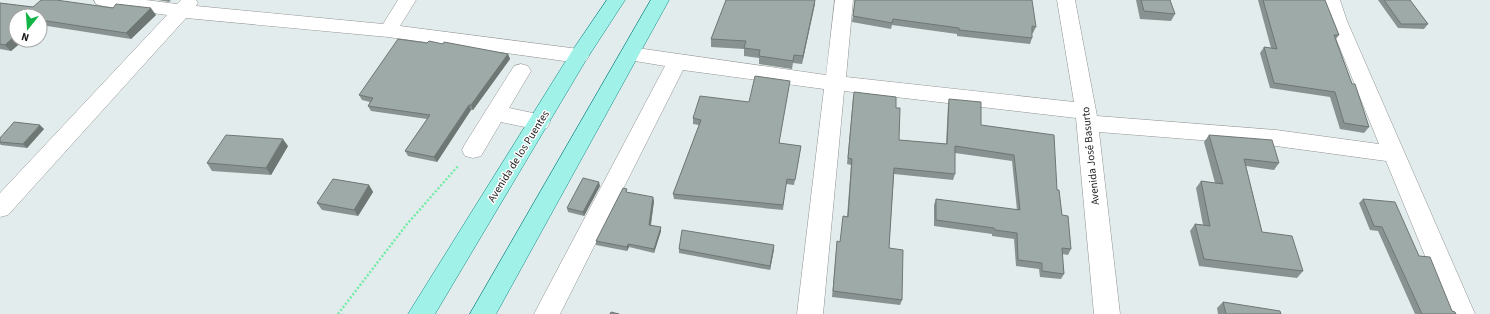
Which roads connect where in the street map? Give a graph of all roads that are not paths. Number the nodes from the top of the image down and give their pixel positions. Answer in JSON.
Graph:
{"nodes":[{"id":1,"x":103,"y":0,"type":"edge"},
{"id":2,"x":407,"y":0,"type":"edge"},
{"id":3,"x":616,"y":0,"type":"edge"},
{"id":4,"x":660,"y":0,"type":"edge"},
{"id":5,"x":844,"y":0,"type":"edge"},
{"id":6,"x":1066,"y":0,"type":"edge"},
{"id":7,"x":1330,"y":0,"type":"edge"},
{"id":8,"x":187,"y":6,"type":"edge"},
{"id":9,"x":388,"y":32,"type":"junction"},
{"id":10,"x":630,"y":54,"type":"junction"},
{"id":11,"x":579,"y":56,"type":"junction"},
{"id":12,"x":677,"y":62,"type":"junction"},
{"id":13,"x":521,"y":71,"type":"dead end"},
{"id":14,"x":835,"y":82,"type":"junction"},
{"id":15,"x":496,"y":113,"type":"junction"},
{"id":16,"x":1087,"y":117,"type":"junction"},
{"id":17,"x":539,"y":122,"type":"junction"},
{"id":18,"x":473,"y":150,"type":"road end"},
{"id":19,"x":1394,"y":154,"type":"junction"},
{"id":20,"x":0,"y":208,"type":"edge"},
{"id":21,"x":421,"y":314,"type":"edge"},
{"id":22,"x":483,"y":314,"type":"edge"},
{"id":23,"x":547,"y":314,"type":"edge"},
{"id":24,"x":810,"y":314,"type":"edge"},
{"id":25,"x":1107,"y":314,"type":"edge"},
{"id":26,"x":1462,"y":314,"type":"edge"}],
"edges":[{"from":1,"to":8,"type":"street"},
{"from":2,"to":9,"type":"street"},
{"from":3,"to":11,"type":"main road","name":"Avenida de los Puentes"},
{"from":4,"to":10,"type":"main road"},
{"from":5,"to":14,"type":"street"},
{"from":6,"to":16,"type":"street","name":"Avenida José Basurto"},
{"from":7,"to":19,"type":"street"},
{"from":8,"to":9,"type":"street"},
{"from":8,"to":20,"type":"street"},
{"from":9,"to":11,"type":"street"},
{"from":10,"to":12,"type":"street"},
{"from":10,"to":22,"type":"main road"},
{"from":11,"to":17,"type":"main road","name":"Avenida de los Puentes"},
{"from":12,"to":14,"type":"street"},
{"from":12,"to":23,"type":"street"},
{"from":13,"to":15,"type":"street"},
{"from":14,"to":16,"type":"street"},
{"from":14,"to":24,"type":"street"},
{"from":15,"to":17,"type":"street"},
{"from":15,"to":18,"type":"street"},
{"from":16,"to":19,"type":"street"},
{"from":16,"to":25,"type":"street","name":"Avenida José Basurto"},
{"from":17,"to":21,"type":"main road","name":"Avenida de los Puentes"},
{"from":19,"to":26,"type":"street"}]}
